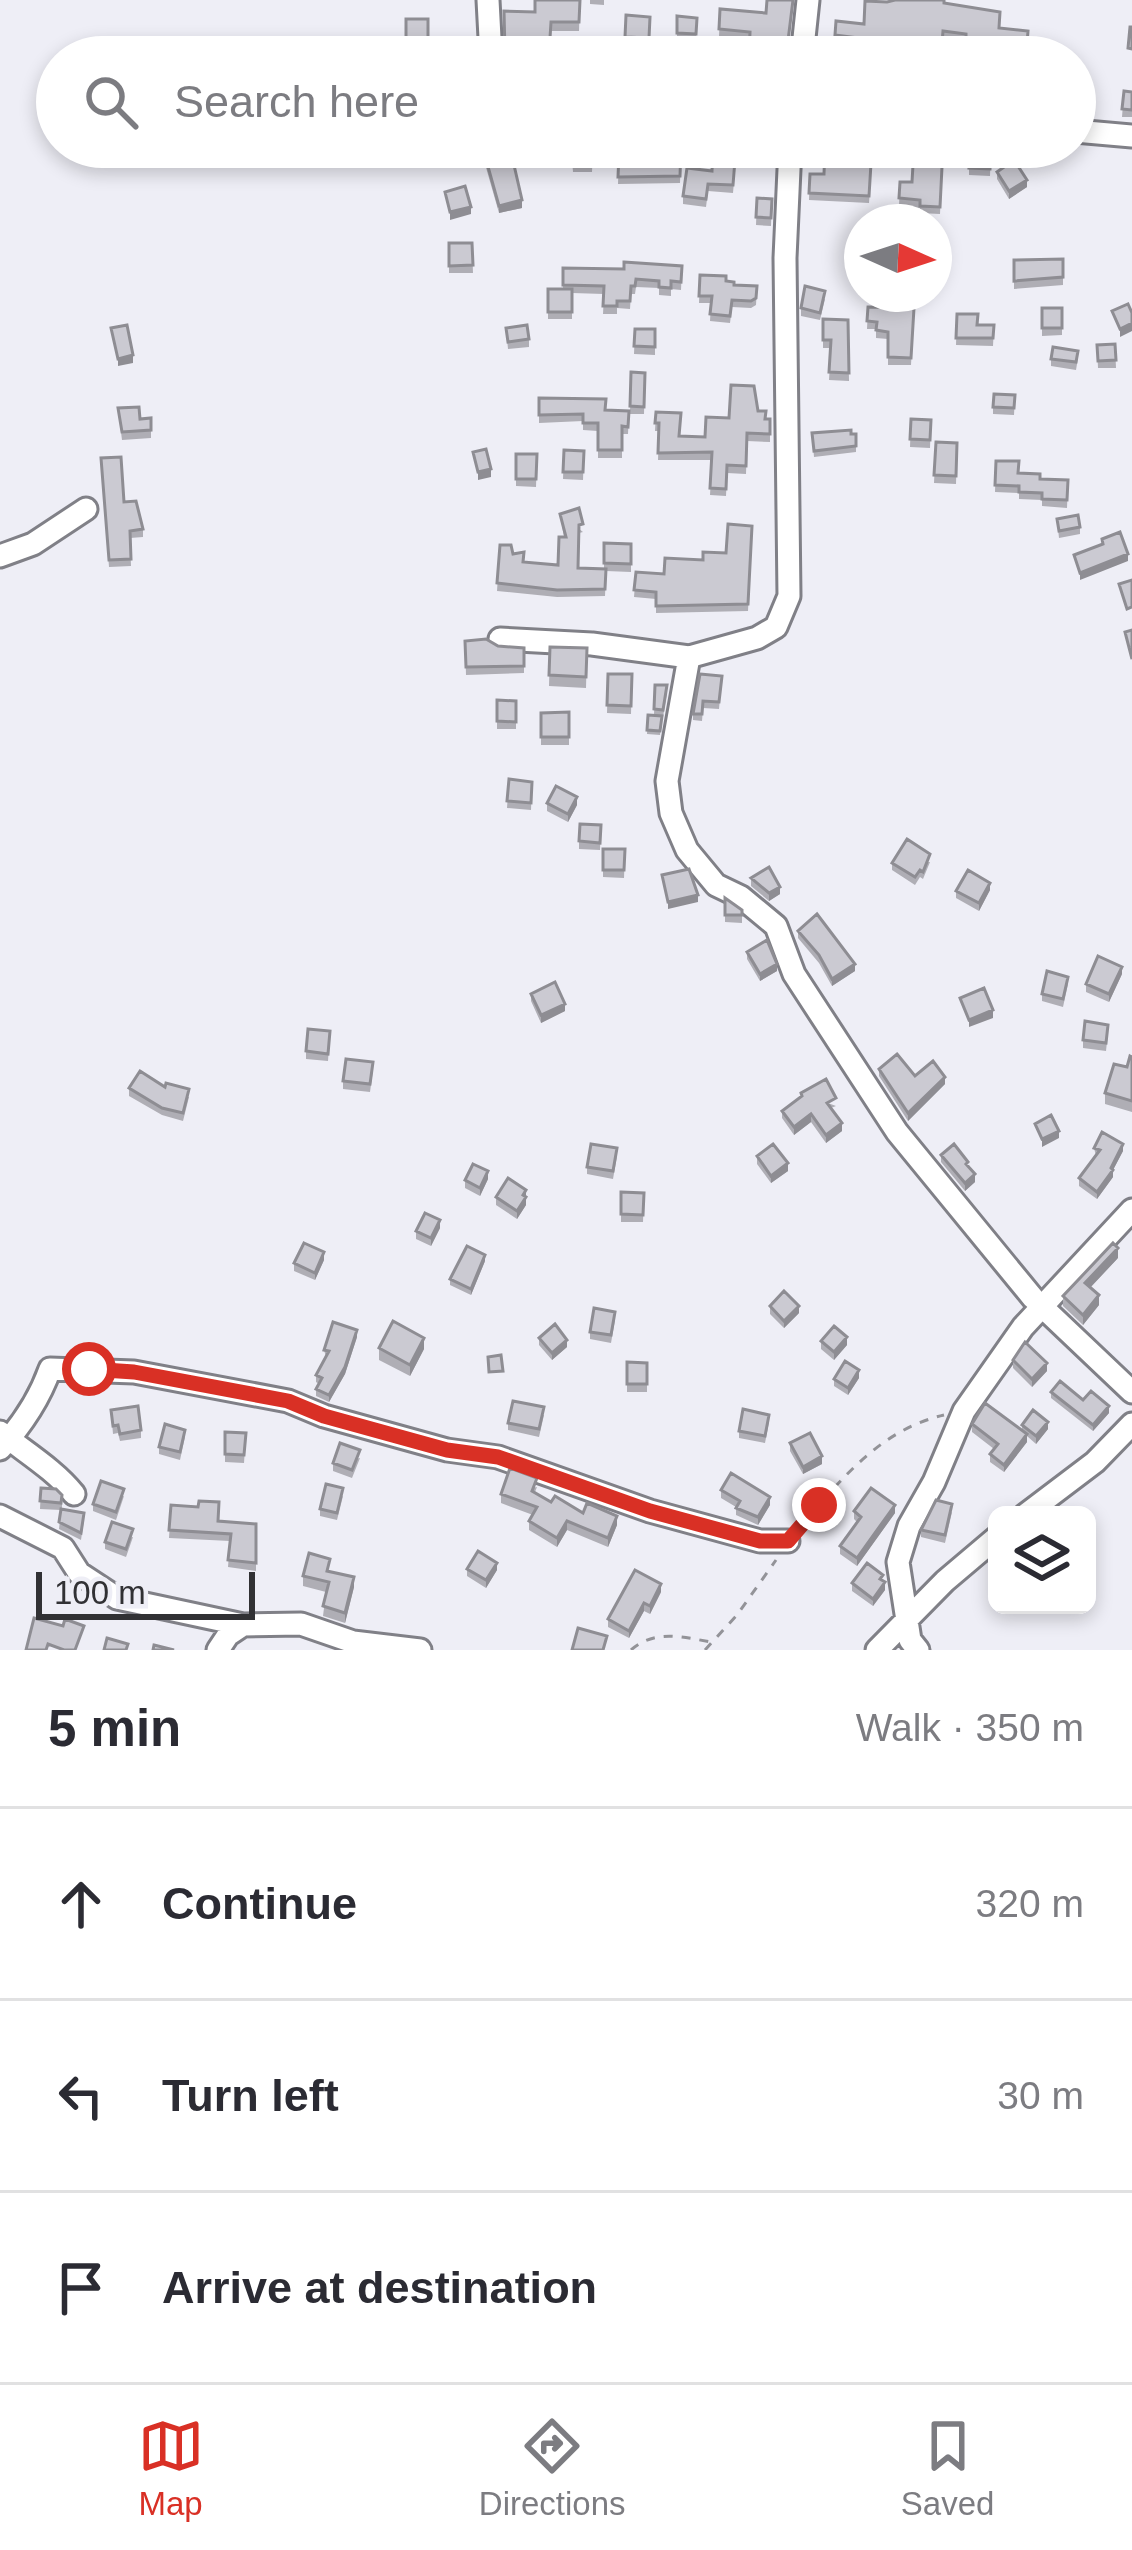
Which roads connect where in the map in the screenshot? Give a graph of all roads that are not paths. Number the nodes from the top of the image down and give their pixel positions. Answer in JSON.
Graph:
{"nodes":[{"id":1,"x":488,"y":0,"type":"edge"},
{"id":2,"x":808,"y":0,"type":"edge"},
{"id":3,"x":489,"y":36,"type":"edge"},
{"id":4,"x":804,"y":36,"type":"edge"},
{"id":5,"x":1096,"y":133,"type":"edge"},
{"id":6,"x":1132,"y":136,"type":"edge"},
{"id":7,"x":789,"y":168,"type":"edge"},
{"id":8,"x":86,"y":509,"type":"dead end"},
{"id":9,"x":0,"y":556,"type":"edge"},
{"id":10,"x":500,"y":639,"type":"dead end"},
{"id":11,"x":688,"y":657,"type":"junction"},
{"id":12,"x":1132,"y":1210,"type":"edge"},
{"id":13,"x":1041,"y":1307,"type":"junction"},
{"id":14,"x":1132,"y":1392,"type":"edge"},
{"id":15,"x":1132,"y":1424,"type":"edge"},
{"id":16,"x":3,"y":1440,"type":"edge"},
{"id":17,"x":74,"y":1494,"type":"dead end"},
{"id":18,"x":1036,"y":1506,"type":"edge"},
{"id":19,"x":0,"y":1516,"type":"edge"},
{"id":20,"x":788,"y":1541,"type":"road end"},
{"id":21,"x":988,"y":1545,"type":"edge"},
{"id":22,"x":907,"y":1617,"type":"junction"},
{"id":23,"x":243,"y":1625,"type":"junction"},
{"id":24,"x":218,"y":1650,"type":"edge"},
{"id":25,"x":420,"y":1650,"type":"edge"},
{"id":26,"x":877,"y":1650,"type":"edge"},
{"id":27,"x":918,"y":1650,"type":"edge"}],
"edges":[{"from":1,"to":3,"type":"street"},
{"from":2,"to":4,"type":"street"},
{"from":5,"to":6,"type":"street"},
{"from":7,"to":11,"type":"street"},
{"from":8,"to":9,"type":"street"},
{"from":10,"to":11,"type":"street"},
{"from":11,"to":13,"type":"street"},
{"from":12,"to":13,"type":"street"},
{"from":13,"to":14,"type":"street"},
{"from":13,"to":22,"type":"street"},
{"from":15,"to":18,"type":"street"},
{"from":16,"to":17,"type":"street"},
{"from":16,"to":20,"type":"street"},
{"from":19,"to":23,"type":"street"},
{"from":21,"to":22,"type":"street"},
{"from":22,"to":26,"type":"street"},
{"from":22,"to":27,"type":"street"},
{"from":23,"to":24,"type":"street"},
{"from":23,"to":25,"type":"street"}]}
